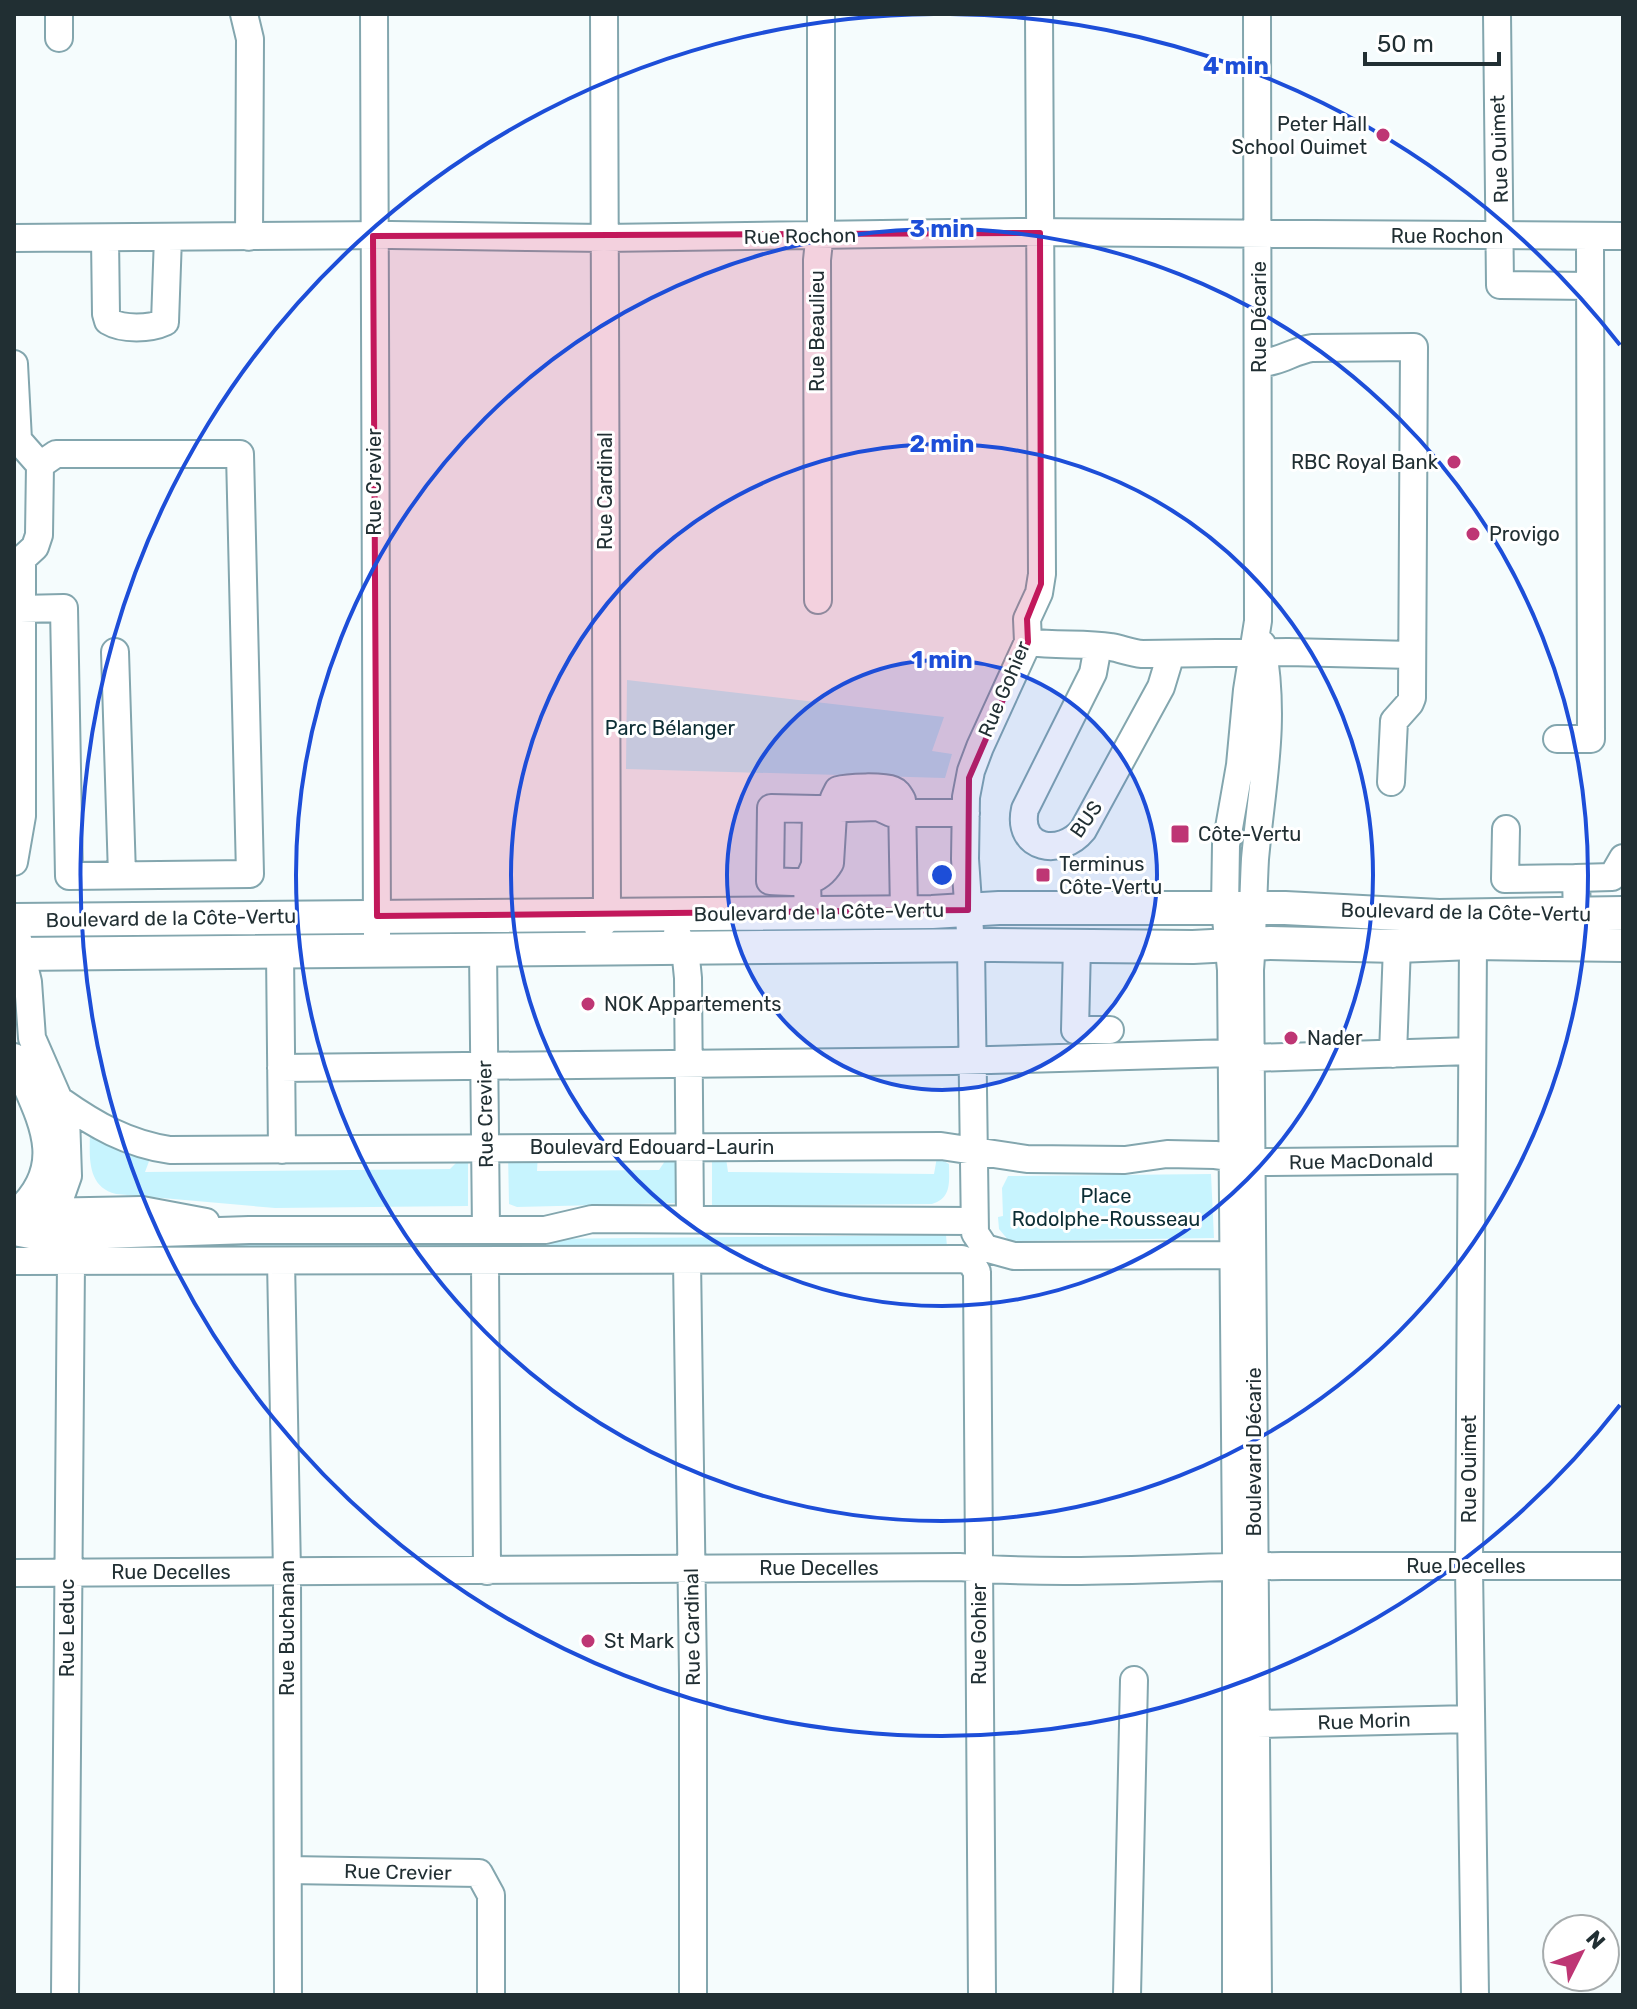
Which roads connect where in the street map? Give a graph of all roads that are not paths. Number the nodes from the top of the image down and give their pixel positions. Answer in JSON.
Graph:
{"nodes":[{"id":1,"x":244,"y":14,"type":"edge"},
{"id":2,"x":374,"y":14,"type":"edge"},
{"id":3,"x":604,"y":14,"type":"edge"},
{"id":4,"x":821,"y":14,"type":"edge"},
{"id":5,"x":1039,"y":14,"type":"edge"},
{"id":6,"x":1257,"y":14,"type":"edge"},
{"id":7,"x":1497,"y":14,"type":"edge"},
{"id":8,"x":1040,"y":233,"type":"junction"},
{"id":9,"x":1259,"y":235,"type":"junction"},
{"id":10,"x":373,"y":236,"type":"junction"},
{"id":11,"x":820,"y":236,"type":"junction"},
{"id":12,"x":1501,"y":236,"type":"junction"},
{"id":13,"x":1590,"y":236,"type":"junction"},
{"id":14,"x":1623,"y":236,"type":"edge"},
{"id":15,"x":168,"y":237,"type":"junction"},
{"id":16,"x":249,"y":237,"type":"junction"},
{"id":17,"x":14,"y":238,"type":"edge"},
{"id":18,"x":105,"y":238,"type":"junction"},
{"id":19,"x":604,"y":238,"type":"junction"},
{"id":20,"x":1590,"y":286,"type":"junction"},
{"id":21,"x":1259,"y":363,"type":"junction"},
{"id":22,"x":14,"y":364,"type":"edge"},
{"id":23,"x":40,"y":465,"type":"junction"},
{"id":24,"x":818,"y":600,"type":"dead end"},
{"id":25,"x":20,"y":609,"type":"junction"},
{"id":26,"x":1028,"y":642,"type":"junction"},
{"id":27,"x":1098,"y":646,"type":"junction"},
{"id":28,"x":115,"y":652,"type":"dead end"},
{"id":29,"x":1259,"y":653,"type":"junction"},
{"id":30,"x":1171,"y":654,"type":"junction"},
{"id":31,"x":1412,"y":655,"type":"junction"},
{"id":32,"x":1557,"y":739,"type":"dead end"},
{"id":33,"x":1391,"y":782,"type":"dead end"},
{"id":34,"x":824,"y":808,"type":"junction"},
{"id":35,"x":897,"y":813,"type":"junction"},
{"id":36,"x":966,"y":813,"type":"junction"},
{"id":37,"x":1506,"y":829,"type":"dead end"},
{"id":38,"x":1623,"y":858,"type":"edge"},
{"id":39,"x":14,"y":862,"type":"edge"},
{"id":40,"x":122,"y":875,"type":"junction"},
{"id":41,"x":1576,"y":878,"type":"junction"},
{"id":42,"x":807,"y":898,"type":"junction"},
{"id":43,"x":1240,"y":908,"type":"junction"},
{"id":44,"x":968,"y":910,"type":"junction"},
{"id":45,"x":898,"y":912,"type":"junction"},
{"id":46,"x":607,"y":913,"type":"junction"},
{"id":47,"x":664,"y":913,"type":"junction"},
{"id":48,"x":1623,"y":913,"type":"edge"},
{"id":49,"x":1577,"y":915,"type":"junction"},
{"id":50,"x":377,"y":916,"type":"junction"},
{"id":51,"x":16,"y":938,"type":"edge"},
{"id":52,"x":1473,"y":943,"type":"junction"},
{"id":53,"x":1240,"y":944,"type":"junction"},
{"id":54,"x":1623,"y":945,"type":"edge"},
{"id":55,"x":971,"y":946,"type":"junction"},
{"id":56,"x":1077,"y":946,"type":"junction"},
{"id":57,"x":1397,"y":946,"type":"junction"},
{"id":58,"x":483,"y":949,"type":"junction"},
{"id":59,"x":569,"y":949,"type":"junction"},
{"id":60,"x":683,"y":949,"type":"junction"},
{"id":61,"x":280,"y":951,"type":"junction"},
{"id":62,"x":378,"y":951,"type":"junction"},
{"id":63,"x":1110,"y":1030,"type":"dead end"},
{"id":64,"x":1471,"y":1051,"type":"junction"},
{"id":65,"x":1393,"y":1054,"type":"junction"},
{"id":66,"x":1241,"y":1055,"type":"junction"},
{"id":67,"x":14,"y":1057,"type":"edge"},
{"id":68,"x":973,"y":1060,"type":"junction"},
{"id":69,"x":690,"y":1065,"type":"junction"},
{"id":70,"x":485,"y":1066,"type":"junction"},
{"id":71,"x":281,"y":1068,"type":"junction"},
{"id":72,"x":61,"y":1101,"type":"junction"},
{"id":73,"x":487,"y":1147,"type":"junction"},
{"id":74,"x":691,"y":1147,"type":"junction"},
{"id":75,"x":973,"y":1149,"type":"junction"},
{"id":76,"x":282,"y":1150,"type":"junction"},
{"id":77,"x":1242,"y":1158,"type":"junction"},
{"id":78,"x":1470,"y":1160,"type":"junction"},
{"id":79,"x":68,"y":1176,"type":"junction"},
{"id":80,"x":112,"y":1209,"type":"junction"},
{"id":81,"x":48,"y":1212,"type":"junction"},
{"id":82,"x":690,"y":1219,"type":"junction"},
{"id":83,"x":15,"y":1221,"type":"edge"},
{"id":84,"x":974,"y":1221,"type":"junction"},
{"id":85,"x":249,"y":1230,"type":"junction"},
{"id":86,"x":486,"y":1230,"type":"junction"},
{"id":87,"x":1233,"y":1255,"type":"junction"},
{"id":88,"x":687,"y":1260,"type":"junction"},
{"id":89,"x":14,"y":1261,"type":"edge"},
{"id":90,"x":71,"y":1261,"type":"junction"},
{"id":91,"x":281,"y":1261,"type":"junction"},
{"id":92,"x":485,"y":1261,"type":"junction"},
{"id":93,"x":1623,"y":1566,"type":"edge"},
{"id":94,"x":1469,"y":1567,"type":"junction"},
{"id":95,"x":691,"y":1568,"type":"junction"},
{"id":96,"x":1245,"y":1568,"type":"junction"},
{"id":97,"x":979,"y":1569,"type":"junction"},
{"id":98,"x":487,"y":1571,"type":"junction"},
{"id":99,"x":68,"y":1572,"type":"junction"},
{"id":100,"x":287,"y":1572,"type":"junction"},
{"id":101,"x":14,"y":1573,"type":"edge"},
{"id":102,"x":1134,"y":1680,"type":"dead end"},
{"id":103,"x":1471,"y":1719,"type":"junction"},
{"id":104,"x":1256,"y":1724,"type":"junction"},
{"id":105,"x":288,"y":1870,"type":"junction"},
{"id":106,"x":65,"y":1995,"type":"edge"},
{"id":107,"x":288,"y":1995,"type":"edge"},
{"id":108,"x":491,"y":1995,"type":"edge"},
{"id":109,"x":693,"y":1995,"type":"edge"},
{"id":110,"x":982,"y":1995,"type":"edge"},
{"id":111,"x":1127,"y":1995,"type":"edge"},
{"id":112,"x":1236,"y":1995,"type":"edge"},
{"id":113,"x":1258,"y":1995,"type":"edge"},
{"id":114,"x":1475,"y":1995,"type":"edge"}],
"edges":[{"from":1,"to":16,"type":"street"},
{"from":2,"to":10,"type":"street","name":"Rue Crevier"},
{"from":3,"to":19,"type":"street","name":"Rue Cardinal"},
{"from":4,"to":11,"type":"street","name":"Rue Beaulieu"},
{"from":5,"to":8,"type":"street","name":"Rue Gohier"},
{"from":6,"to":9,"type":"street","name":"Rue Décarie"},
{"from":7,"to":12,"type":"street","name":"Rue Ouimet"},
{"from":8,"to":9,"type":"street","name":"Rue Rochon"},
{"from":8,"to":11,"type":"street","name":"Rue Rochon"},
{"from":8,"to":26,"type":"street","name":"Rue Gohier"},
{"from":9,"to":12,"type":"street","name":"Rue Rochon"},
{"from":9,"to":21,"type":"street","name":"Rue Décarie"},
{"from":10,"to":16,"type":"street","name":"Rue Rochon"},
{"from":10,"to":19,"type":"street","name":"Rue Rochon"},
{"from":10,"to":50,"type":"street","name":"Rue Crevier"},
{"from":11,"to":19,"type":"street","name":"Rue Rochon"},
{"from":11,"to":24,"type":"street","name":"Rue Beaulieu"},
{"from":12,"to":13,"type":"street","name":"Rue Rochon"},
{"from":12,"to":20,"type":"street","name":"Rue Ouimet"},
{"from":13,"to":14,"type":"street","name":"Rue Rochon"},
{"from":13,"to":20,"type":"street"},
{"from":15,"to":16,"type":"street","name":"Rue Rochon"},
{"from":15,"to":18,"type":"street","name":"Rue Rochon"},
{"from":15,"to":18,"type":"street"},
{"from":17,"to":18,"type":"street","name":"Rue Rochon"},
{"from":19,"to":46,"type":"street","name":"Rue Cardinal"},
{"from":20,"to":32,"type":"street"},
{"from":21,"to":29,"type":"street","name":"Rue Décarie"},
{"from":21,"to":31,"type":"street"},
{"from":22,"to":23,"type":"street"},
{"from":23,"to":25,"type":"street"},
{"from":23,"to":40,"type":"street"},
{"from":25,"to":39,"type":"street"},
{"from":25,"to":40,"type":"street"},
{"from":26,"to":27,"type":"street"},
{"from":26,"to":36,"type":"street","name":"Rue Gohier"},
{"from":27,"to":30,"type":"street"},
{"from":27,"to":30,"type":"street","name":"BUS"},
{"from":28,"to":40,"type":"street"},
{"from":29,"to":30,"type":"street"},
{"from":29,"to":31,"type":"street"},
{"from":29,"to":43,"type":"street","name":"Rue Décarie"},
{"from":31,"to":33,"type":"street"},
{"from":34,"to":35,"type":"street"},
{"from":34,"to":42,"type":"street"},
{"from":34,"to":42,"type":"street"},
{"from":35,"to":36,"type":"street"},
{"from":35,"to":45,"type":"street"},
{"from":36,"to":44,"type":"street","name":"Rue Gohier"},
{"from":37,"to":41,"type":"street"},
{"from":38,"to":41,"type":"street"},
{"from":41,"to":49,"type":"street"},
{"from":42,"to":45,"type":"main road","name":"Boulevard de la Côte-Vertu"},
{"from":42,"to":47,"type":"main road","name":"Boulevard de la Côte-Vertu"},
{"from":43,"to":44,"type":"main road","name":"Boulevard de la Côte-Vertu"},
{"from":43,"to":49,"type":"main road","name":"Boulevard de la Côte-Vertu"},
{"from":43,"to":53,"type":"street","name":"Boulevard Décarie"},
{"from":44,"to":45,"type":"main road","name":"Boulevard de la Côte-Vertu"},
{"from":44,"to":55,"type":"street","name":"Rue Gohier"},
{"from":46,"to":47,"type":"main road","name":"Boulevard de la Côte-Vertu"},
{"from":46,"to":50,"type":"main road","name":"Boulevard de la Côte-Vertu"},
{"from":46,"to":59,"type":"street"},
{"from":47,"to":60,"type":"street"},
{"from":48,"to":49,"type":"main road","name":"Boulevard de la Côte-Vertu"},
{"from":50,"to":51,"type":"main road","name":"Boulevard de la Côte-Vertu"},
{"from":50,"to":62,"type":"street","name":"Rue Crevier"},
{"from":51,"to":61,"type":"main road","name":"Boulevard de la Côte-Vertu"},
{"from":51,"to":72,"type":"street"},
{"from":52,"to":54,"type":"main road","name":"Boulevard de la Côte-Vertu"},
{"from":52,"to":57,"type":"main road","name":"Boulevard de la Côte-Vertu"},
{"from":52,"to":64,"type":"street","name":"Rue Ouimet"},
{"from":53,"to":56,"type":"main road","name":"Boulevard de la Côte-Vertu"},
{"from":53,"to":57,"type":"main road","name":"Boulevard de la Côte-Vertu"},
{"from":53,"to":66,"type":"street","name":"Boulevard Décarie"},
{"from":55,"to":56,"type":"main road","name":"Boulevard de la Côte-Vertu"},
{"from":55,"to":60,"type":"main road","name":"Boulevard de la Côte-Vertu"},
{"from":55,"to":68,"type":"street","name":"Rue Gohier"},
{"from":56,"to":63,"type":"street"},
{"from":57,"to":65,"type":"street"},
{"from":58,"to":59,"type":"main road","name":"Boulevard de la Côte-Vertu"},
{"from":58,"to":62,"type":"main road","name":"Boulevard de la Côte-Vertu"},
{"from":58,"to":70,"type":"street","name":"Rue Crevier"},
{"from":59,"to":60,"type":"main road","name":"Boulevard de la Côte-Vertu"},
{"from":60,"to":69,"type":"street"},
{"from":61,"to":62,"type":"main road","name":"Boulevard de la Côte-Vertu"},
{"from":61,"to":71,"type":"street"},
{"from":64,"to":65,"type":"street"},
{"from":64,"to":78,"type":"street","name":"Rue Ouimet"},
{"from":65,"to":66,"type":"street"},
{"from":66,"to":68,"type":"street"},
{"from":66,"to":77,"type":"street","name":"Boulevard Décarie"},
{"from":67,"to":83,"type":"street"},
{"from":68,"to":69,"type":"street"},
{"from":68,"to":75,"type":"street","name":"Rue Gohier"},
{"from":69,"to":70,"type":"street"},
{"from":69,"to":74,"type":"street"},
{"from":70,"to":71,"type":"street"},
{"from":70,"to":73,"type":"street","name":"Rue Crevier"},
{"from":71,"to":76,"type":"street"},
{"from":72,"to":76,"type":"street","name":"Boulevard Edouard-Laurin"},
{"from":72,"to":79,"type":"street"},
{"from":73,"to":74,"type":"street","name":"Boulevard Edouard-Laurin"},
{"from":73,"to":76,"type":"street","name":"Boulevard Edouard-Laurin"},
{"from":73,"to":86,"type":"street","name":"Rue Crevier"},
{"from":74,"to":75,"type":"street","name":"Boulevard Edouard-Laurin"},
{"from":74,"to":82,"type":"street"},
{"from":75,"to":77,"type":"street","name":"Boulevard Edouard-Laurin"},
{"from":75,"to":84,"type":"street","name":"Rue Gohier"},
{"from":77,"to":78,"type":"street","name":"Rue MacDonald"},
{"from":77,"to":87,"type":"street","name":"Boulevard Décarie"},
{"from":77,"to":96,"type":"street","name":"Boulevard Décarie"},
{"from":78,"to":94,"type":"street","name":"Rue Ouimet"},
{"from":79,"to":80,"type":"street"},
{"from":79,"to":81,"type":"street"},
{"from":80,"to":81,"type":"street"},
{"from":80,"to":85,"type":"street"},
{"from":81,"to":83,"type":"street"},
{"from":82,"to":84,"type":"street"},
{"from":82,"to":86,"type":"street"},
{"from":83,"to":85,"type":"street"},
{"from":84,"to":87,"type":"street"},
{"from":85,"to":86,"type":"street"},
{"from":87,"to":96,"type":"street","name":"Boulevard Décarie"},
{"from":88,"to":92,"type":"street"},
{"from":88,"to":95,"type":"street","name":"Rue Cardinal"},
{"from":88,"to":97,"type":"street","name":"Rue Gohier"},
{"from":89,"to":90,"type":"street"},
{"from":90,"to":91,"type":"street"},
{"from":90,"to":99,"type":"street","name":"Rue Leduc"},
{"from":91,"to":92,"type":"street"},
{"from":91,"to":100,"type":"street","name":"Rue Buchanan"},
{"from":92,"to":98,"type":"street"},
{"from":93,"to":94,"type":"street","name":"Rue Decelles"},
{"from":94,"to":96,"type":"street","name":"Rue Decelles"},
{"from":94,"to":103,"type":"street","name":"Rue Ouimet"},
{"from":95,"to":97,"type":"street","name":"Rue Decelles"},
{"from":95,"to":98,"type":"street","name":"Rue Decelles"},
{"from":95,"to":109,"type":"street","name":"Rue Cardinal"},
{"from":96,"to":97,"type":"street","name":"Rue Decelles"},
{"from":96,"to":104,"type":"street","name":"Boulevard Décarie"},
{"from":96,"to":112,"type":"street","name":"Boulevard Décarie"},
{"from":97,"to":110,"type":"street","name":"Rue Gohier"},
{"from":98,"to":100,"type":"street","name":"Rue Decelles"},
{"from":99,"to":100,"type":"street","name":"Rue Decelles"},
{"from":99,"to":101,"type":"street","name":"Rue Decelles"},
{"from":99,"to":106,"type":"street","name":"Rue Leduc"},
{"from":100,"to":105,"type":"street","name":"Rue Buchanan"},
{"from":102,"to":111,"type":"street"},
{"from":103,"to":104,"type":"street","name":"Rue Morin"},
{"from":103,"to":114,"type":"street","name":"Rue Ouimet"},
{"from":104,"to":113,"type":"street","name":"Boulevard Décarie"},
{"from":105,"to":107,"type":"street","name":"Rue Buchanan"},
{"from":105,"to":108,"type":"street","name":"Rue Crevier"}]}
